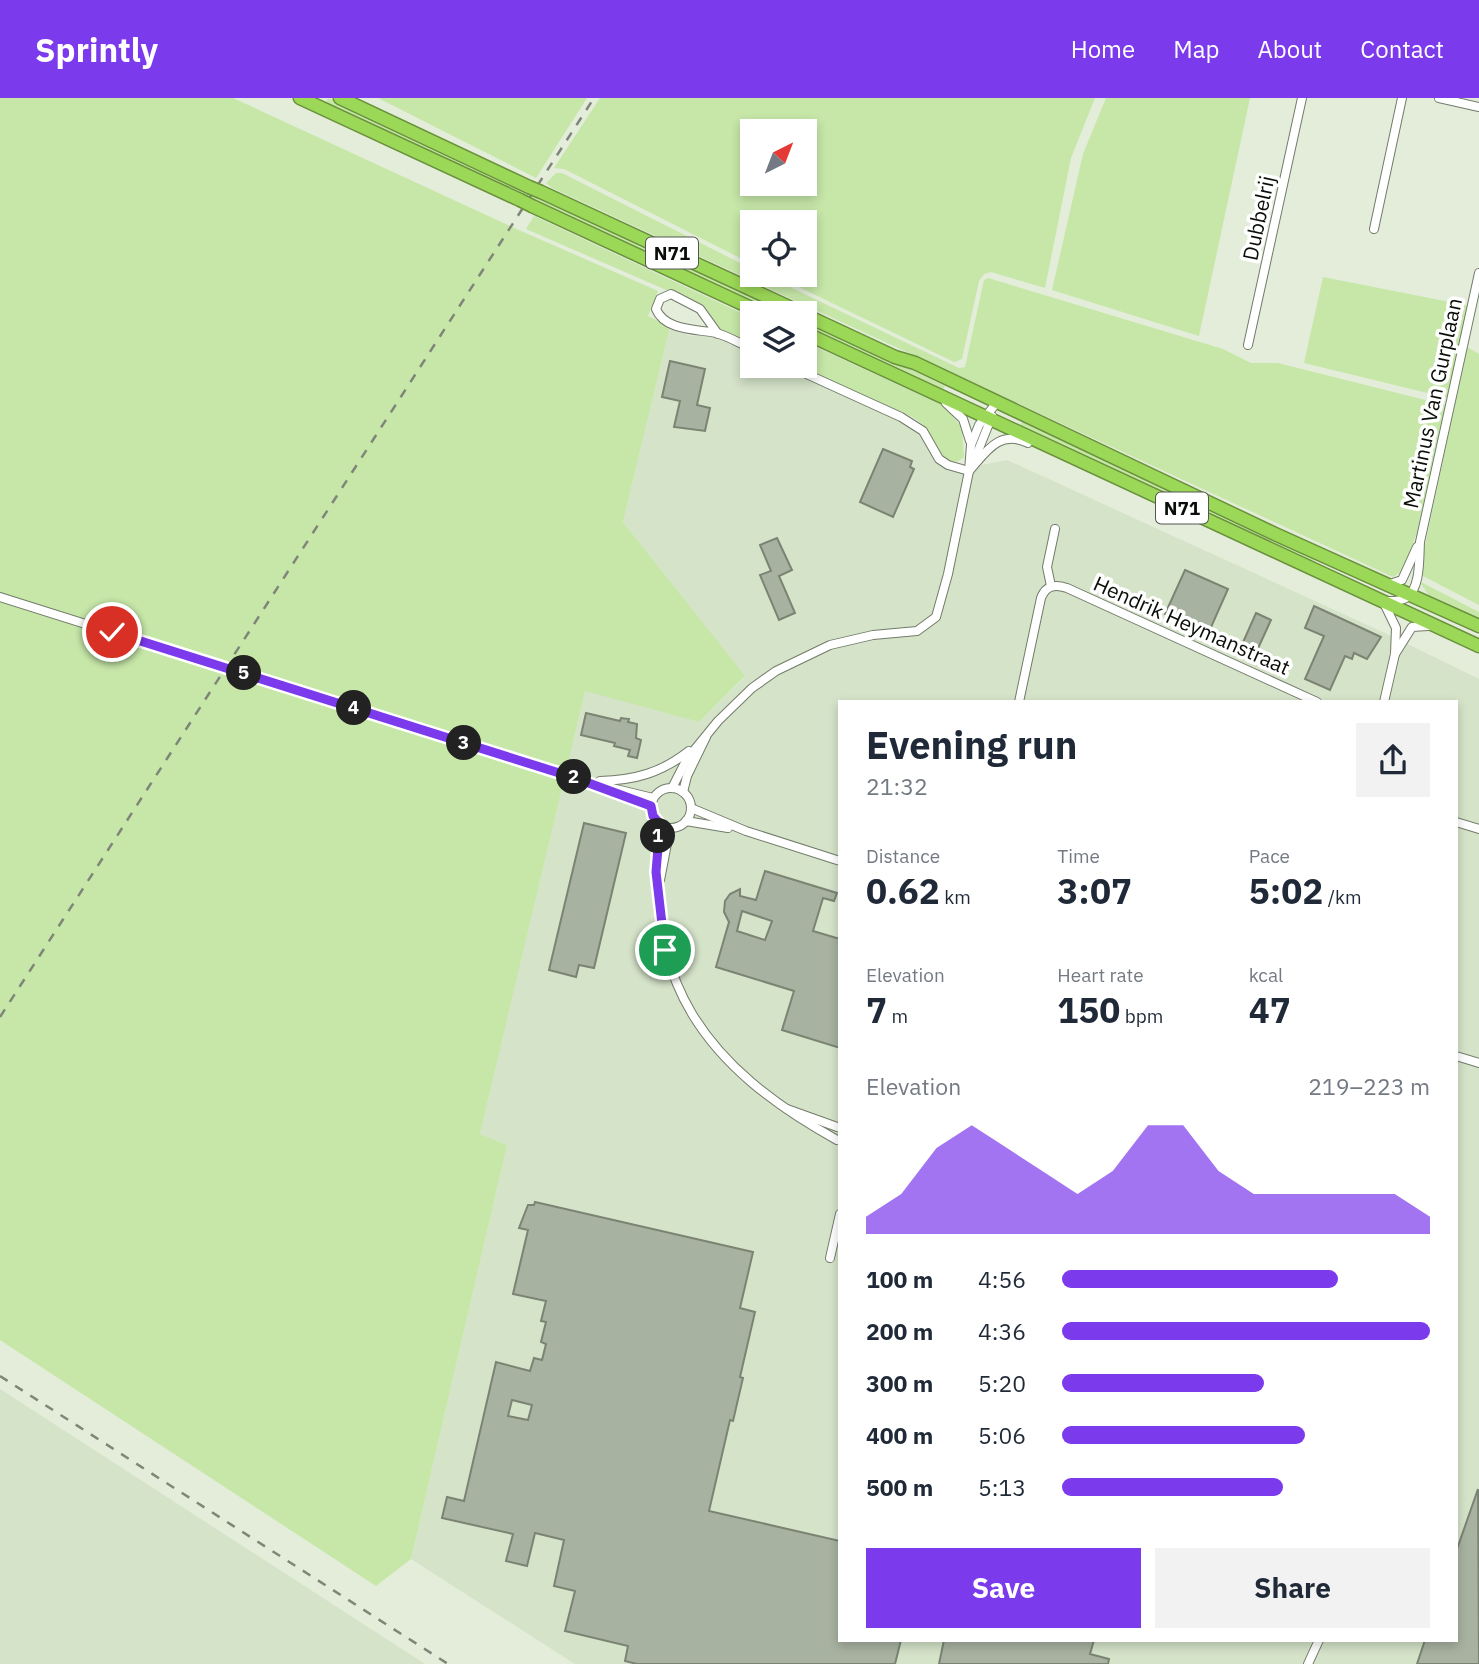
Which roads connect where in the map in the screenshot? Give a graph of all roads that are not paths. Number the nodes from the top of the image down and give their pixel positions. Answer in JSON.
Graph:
{"nodes":[{"id":1,"x":300,"y":98,"type":"edge"},
{"id":2,"x":340,"y":98,"type":"edge"},
{"id":3,"x":1302,"y":98,"type":"edge"},
{"id":4,"x":1402,"y":98,"type":"edge"},
{"id":5,"x":1439,"y":98,"type":"edge"},
{"id":6,"x":1479,"y":107,"type":"edge"},
{"id":7,"x":1374,"y":229,"type":"dead end"},
{"id":8,"x":1479,"y":273,"type":"edge"},
{"id":9,"x":776,"y":301,"type":"edge"},
{"id":10,"x":740,"y":303,"type":"edge"},
{"id":11,"x":817,"y":320,"type":"edge"},
{"id":12,"x":718,"y":334,"type":"junction"},
{"id":13,"x":817,"y":339,"type":"edge"},
{"id":14,"x":740,"y":344,"type":"edge"},
{"id":15,"x":1248,"y":345,"type":"dead end"},
{"id":16,"x":895,"y":357,"type":"junction"},
{"id":17,"x":816,"y":378,"type":"edge"},
{"id":18,"x":930,"y":391,"type":"junction"},
{"id":19,"x":990,"y":414,"type":"junction"},
{"id":20,"x":971,"y":445,"type":"junction"},
{"id":21,"x":1059,"y":451,"type":"junction"},
{"id":22,"x":1120,"y":461,"type":"junction"},
{"id":23,"x":968,"y":471,"type":"junction"},
{"id":24,"x":1055,"y":529,"type":"dead end"},
{"id":25,"x":1420,"y":541,"type":"junction"},
{"id":26,"x":1416,"y":578,"type":"junction"},
{"id":27,"x":1390,"y":584,"type":"junction"},
{"id":28,"x":1051,"y":586,"type":"junction"},
{"id":29,"x":1411,"y":594,"type":"junction"},
{"id":30,"x":0,"y":597,"type":"edge"},
{"id":31,"x":1383,"y":601,"type":"junction"},
{"id":32,"x":1429,"y":602,"type":"junction"},
{"id":33,"x":1479,"y":626,"type":"edge"},
{"id":34,"x":1438,"y":627,"type":"junction"},
{"id":35,"x":1479,"y":646,"type":"edge"},
{"id":36,"x":1395,"y":654,"type":"junction"},
{"id":37,"x":1019,"y":700,"type":"edge"},
{"id":38,"x":1313,"y":700,"type":"edge"},
{"id":39,"x":1384,"y":700,"type":"edge"},
{"id":40,"x":708,"y":734,"type":"junction"},
{"id":41,"x":696,"y":746,"type":"junction"},
{"id":42,"x":587,"y":782,"type":"junction"},
{"id":43,"x":672,"y":788,"type":"junction"},
{"id":44,"x":683,"y":792,"type":"junction"},
{"id":45,"x":652,"y":802,"type":"junction"},
{"id":46,"x":691,"y":808,"type":"junction"},
{"id":47,"x":686,"y":821,"type":"junction"},
{"id":48,"x":1458,"y":823,"type":"edge"},
{"id":49,"x":660,"y":824,"type":"junction"},
{"id":50,"x":670,"y":828,"type":"junction"},
{"id":51,"x":1479,"y":829,"type":"edge"},
{"id":52,"x":746,"y":831,"type":"junction"},
{"id":53,"x":838,"y":860,"type":"edge"},
{"id":54,"x":658,"y":890,"type":"junction"},
{"id":55,"x":1458,"y":1057,"type":"edge"},
{"id":56,"x":1479,"y":1063,"type":"edge"},
{"id":57,"x":838,"y":1133,"type":"edge"},
{"id":58,"x":838,"y":1223,"type":"edge"},
{"id":59,"x":830,"y":1258,"type":"dead end"},
{"id":60,"x":1318,"y":1642,"type":"edge"},
{"id":61,"x":1310,"y":1662,"type":"edge"}],
"edges":[{"from":1,"to":10,"type":"highway","number":"N71"},
{"from":2,"to":9,"type":"highway","number":"N71"},
{"from":3,"to":15,"type":"street","name":"Dubbelrij"},
{"from":4,"to":7,"type":"street"},
{"from":5,"to":6,"type":"street"},
{"from":8,"to":25,"type":"street","name":"Martinus Van Gurplaan"},
{"from":11,"to":16,"type":"highway","number":"N71"},
{"from":12,"to":12,"type":"street"},
{"from":12,"to":14,"type":"street"},
{"from":13,"to":18,"type":"highway","number":"N71"},
{"from":16,"to":19,"type":"highway","number":"N71"},
{"from":16,"to":22,"type":"highway","number":"N71"},
{"from":17,"to":23,"type":"street"},
{"from":18,"to":19,"type":"highway","number":"N71"},
{"from":18,"to":20,"type":"street"},
{"from":19,"to":20,"type":"street"},
{"from":19,"to":21,"type":"highway","number":"N71"},
{"from":19,"to":22,"type":"highway","number":"N71"},
{"from":19,"to":23,"type":"street"},
{"from":20,"to":23,"type":"street"},
{"from":21,"to":23,"type":"street"},
{"from":21,"to":31,"type":"highway","number":"N71"},
{"from":22,"to":27,"type":"highway","number":"N71"},
{"from":23,"to":40,"type":"street"},
{"from":24,"to":28,"type":"street"},
{"from":25,"to":26,"type":"street","name":"Martinus Van Gurplaan"},
{"from":25,"to":27,"type":"street","name":"Martinus Van Gurplaan"},
{"from":26,"to":29,"type":"street","name":"Martinus Van Gurplaan"},
{"from":26,"to":32,"type":"street"},
{"from":27,"to":29,"type":"highway","number":"N71"},
{"from":28,"to":37,"type":"street"},
{"from":28,"to":38,"type":"street","name":"Hendrik Heymanstraat"},
{"from":29,"to":31,"type":"street"},
{"from":29,"to":32,"type":"highway","number":"N71"},
{"from":30,"to":42,"type":"street"},
{"from":31,"to":34,"type":"highway","number":"N71"},
{"from":31,"to":36,"type":"street"},
{"from":32,"to":33,"type":"highway","number":"N71"},
{"from":34,"to":35,"type":"highway","number":"N71"},
{"from":34,"to":36,"type":"street"},
{"from":36,"to":39,"type":"street"},
{"from":40,"to":41,"type":"street"},
{"from":40,"to":44,"type":"street"},
{"from":41,"to":42,"type":"street"},
{"from":41,"to":43,"type":"street"},
{"from":42,"to":45,"type":"street"},
{"from":43,"to":44,"type":"street"},
{"from":43,"to":45,"type":"street"},
{"from":44,"to":46,"type":"street"},
{"from":45,"to":49,"type":"street"},
{"from":46,"to":47,"type":"street"},
{"from":46,"to":52,"type":"street"},
{"from":47,"to":50,"type":"street"},
{"from":47,"to":52,"type":"street"},
{"from":48,"to":51,"type":"street"},
{"from":49,"to":50,"type":"street"},
{"from":49,"to":54,"type":"street"},
{"from":50,"to":54,"type":"street"},
{"from":52,"to":53,"type":"street"},
{"from":54,"to":57,"type":"street"},
{"from":55,"to":56,"type":"street"},
{"from":58,"to":59,"type":"street"},
{"from":60,"to":61,"type":"street"}]}
